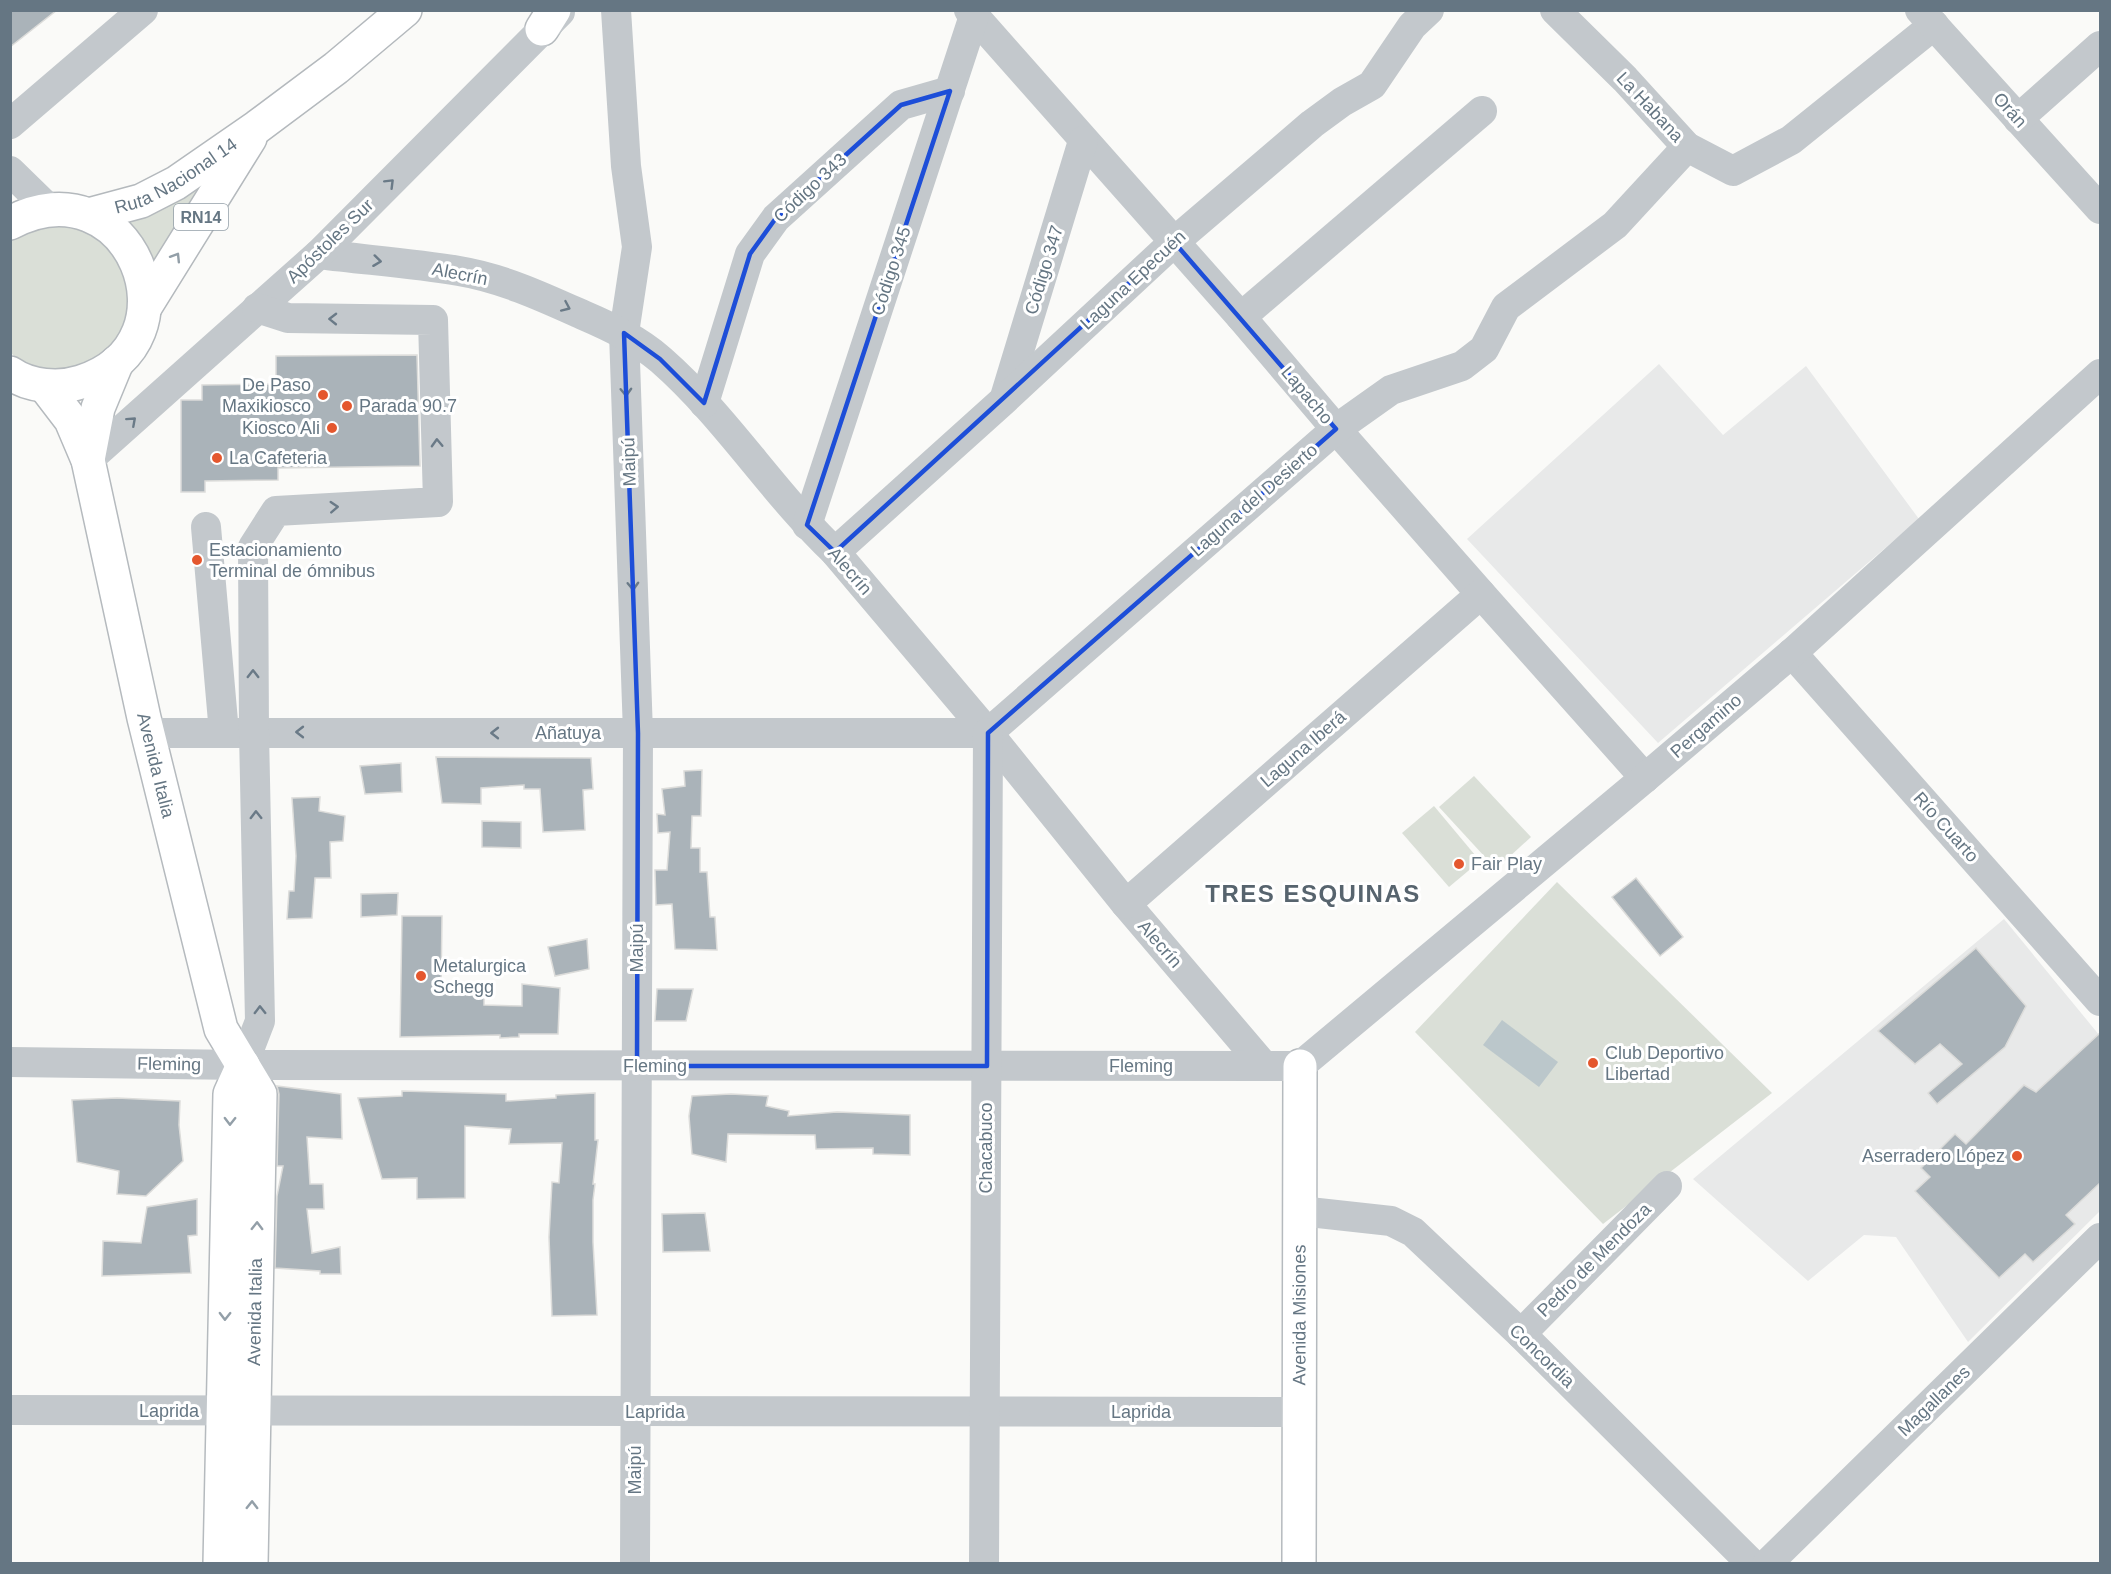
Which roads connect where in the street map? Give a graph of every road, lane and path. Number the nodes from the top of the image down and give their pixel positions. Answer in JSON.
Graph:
{"nodes":[{"id":1,"x":143,"y":10,"type":"edge"},
{"id":2,"x":405,"y":10,"type":"edge"},
{"id":3,"x":616,"y":10,"type":"edge"},
{"id":4,"x":1429,"y":10,"type":"edge"},
{"id":5,"x":1555,"y":10,"type":"edge"},
{"id":6,"x":971,"y":13,"type":"edge"},
{"id":7,"x":553,"y":17,"type":"edge"},
{"id":8,"x":1927,"y":18,"type":"edge"},
{"id":9,"x":2100,"y":46,"type":"edge"},
{"id":10,"x":950,"y":92,"type":"junction"},
{"id":11,"x":1482,"y":111,"type":"dead end"},
{"id":12,"x":2018,"y":118,"type":"junction"},
{"id":13,"x":10,"y":124,"type":"edge"},
{"id":14,"x":257,"y":127,"type":"junction"},
{"id":15,"x":1083,"y":141,"type":"junction"},
{"id":16,"x":1687,"y":147,"type":"junction"},
{"id":17,"x":10,"y":171,"type":"edge"},
{"id":18,"x":49,"y":209,"type":"junction"},
{"id":19,"x":2100,"y":209,"type":"edge"},
{"id":20,"x":89,"y":215,"type":"junction"},
{"id":21,"x":10,"y":223,"type":"edge"},
{"id":22,"x":1174,"y":242,"type":"junction"},
{"id":23,"x":319,"y":254,"type":"junction"},
{"id":24,"x":145,"y":307,"type":"junction"},
{"id":25,"x":257,"y":308,"type":"junction"},
{"id":26,"x":1241,"y":317,"type":"junction"},
{"id":27,"x":624,"y":333,"type":"junction"},
{"id":28,"x":117,"y":362,"type":"junction"},
{"id":29,"x":20,"y":378,"type":"edge"},
{"id":30,"x":2094,"y":389,"type":"edge"},
{"id":31,"x":1004,"y":399,"type":"junction"},
{"id":32,"x":704,"y":402,"type":"junction"},
{"id":33,"x":1336,"y":429,"type":"junction"},
{"id":34,"x":88,"y":460,"type":"junction"},
{"id":35,"x":807,"y":525,"type":"junction"},
{"id":36,"x":206,"y":526,"type":"dead end"},
{"id":37,"x":835,"y":552,"type":"junction"},
{"id":38,"x":1481,"y":594,"type":"junction"},
{"id":39,"x":1792,"y":653,"type":"junction"},
{"id":40,"x":254,"y":732,"type":"junction"},
{"id":41,"x":147,"y":733,"type":"junction"},
{"id":42,"x":224,"y":733,"type":"junction"},
{"id":43,"x":638,"y":733,"type":"junction"},
{"id":44,"x":988,"y":733,"type":"junction"},
{"id":45,"x":1646,"y":778,"type":"junction"},
{"id":46,"x":1126,"y":904,"type":"junction"},
{"id":47,"x":2100,"y":1001,"type":"edge"},
{"id":48,"x":10,"y":1062,"type":"edge"},
{"id":49,"x":243,"y":1065,"type":"junction"},
{"id":50,"x":637,"y":1066,"type":"junction"},
{"id":51,"x":987,"y":1066,"type":"junction"},
{"id":52,"x":1264,"y":1066,"type":"junction"},
{"id":53,"x":1300,"y":1066,"type":"junction"},
{"id":54,"x":1667,"y":1186,"type":"dead end"},
{"id":55,"x":1300,"y":1211,"type":"junction"},
{"id":56,"x":2100,"y":1238,"type":"edge"},
{"id":57,"x":1521,"y":1334,"type":"junction"},
{"id":58,"x":10,"y":1410,"type":"edge"},
{"id":59,"x":238,"y":1411,"type":"junction"},
{"id":60,"x":636,"y":1412,"type":"junction"},
{"id":61,"x":985,"y":1412,"type":"junction"},
{"id":62,"x":1300,"y":1412,"type":"junction"},
{"id":63,"x":220,"y":1563,"type":"edge"},
{"id":64,"x":251,"y":1563,"type":"edge"},
{"id":65,"x":635,"y":1563,"type":"edge"},
{"id":66,"x":984,"y":1563,"type":"edge"},
{"id":67,"x":1299,"y":1563,"type":"edge"},
{"id":68,"x":1752,"y":1563,"type":"edge"},
{"id":69,"x":1767,"y":1563,"type":"edge"}],
"edges":[{"from":1,"to":13,"type":"street"},
{"from":2,"to":14,"type":"main road","name":"Ruta Nacional 14","number":"RN14"},
{"from":3,"to":27,"type":"street","name":"Maipú"},
{"from":4,"to":22,"type":"street","name":"Laguna Epecuén"},
{"from":5,"to":16,"type":"street","name":"La Habana"},
{"from":6,"to":10,"type":"street","name":"Código 345"},
{"from":6,"to":15,"type":"street","name":"Lapacho"},
{"from":23,"to":7,"type":"street","name":"Apóstoles Sur","one_way":true},
{"from":8,"to":12,"type":"street","name":"Orán"},
{"from":8,"to":16,"type":"street","name":"La Habana"},
{"from":9,"to":12,"type":"street"},
{"from":10,"to":32,"type":"street","name":"Código 343"},
{"from":10,"to":35,"type":"street","name":"Código 345"},
{"from":11,"to":26,"type":"street"},
{"from":12,"to":19,"type":"street","name":"Orán"},
{"from":14,"to":20,"type":"main road","name":"Ruta Nacional 14","number":"RN14"},
{"from":24,"to":14,"type":"main road","name":"Ruta Nacional 14","number":"RN14","one_way":true},
{"from":15,"to":22,"type":"street","name":"Lapacho"},
{"from":15,"to":31,"type":"street","name":"Código 347"},
{"from":16,"to":33,"type":"street","name":"Laguna del Desierto"},
{"from":17,"to":18,"type":"street"},
{"from":18,"to":20,"type":"main road","name":"Ruta Nacional 14","number":"RN14"},
{"from":18,"to":21,"type":"main road","name":"Ruta Nacional 14","number":"RN14"},
{"from":20,"to":24,"type":"main road","name":"Ruta Nacional 14","number":"RN14"},
{"from":22,"to":26,"type":"street","name":"Lapacho"},
{"from":22,"to":31,"type":"street","name":"Laguna Epecuén"},
{"from":23,"to":25,"type":"street","name":"Apóstoles Sur"},
{"from":23,"to":27,"type":"street","name":"Alecrín","one_way":true},
{"from":24,"to":28,"type":"main road","name":"Ruta Nacional 14","number":"RN14"},
{"from":34,"to":25,"type":"street","name":"Apóstoles Sur","one_way":true},
{"from":40,"to":25,"type":"street","name":"Avenida Italia","one_way":true},
{"from":26,"to":33,"type":"street","name":"Lapacho"},
{"from":27,"to":32,"type":"street","name":"Alecrín"},
{"from":27,"to":43,"type":"street","name":"Maipú","one_way":true},
{"from":28,"to":29,"type":"main road","name":"Ruta Nacional 14","number":"RN14"},
{"from":28,"to":34,"type":"main road","name":"Avenida Italia"},
{"from":29,"to":34,"type":"main road","name":"Avenida Italia"},
{"from":30,"to":39,"type":"street","name":"Pergamino"},
{"from":31,"to":37,"type":"street","name":"Laguna Epecuén"},
{"from":32,"to":35,"type":"street","name":"Alecrín"},
{"from":33,"to":38,"type":"street","name":"Lapacho"},
{"from":33,"to":44,"type":"street","name":"Laguna del Desierto"},
{"from":34,"to":41,"type":"main road","name":"Avenida Italia"},
{"from":35,"to":37,"type":"street","name":"Alecrín"},
{"from":36,"to":42,"type":"street"},
{"from":37,"to":44,"type":"street","name":"Alecrín"},
{"from":38,"to":45,"type":"street","name":"Lapacho"},
{"from":38,"to":46,"type":"street","name":"Laguna Iberá"},
{"from":39,"to":45,"type":"street","name":"Pergamino"},
{"from":39,"to":47,"type":"street","name":"Río Cuarto"},
{"from":40,"to":42,"type":"street","name":"Añatuya"},
{"from":43,"to":40,"type":"street","name":"Añatuya","one_way":true},
{"from":49,"to":40,"type":"street","name":"Avenida Italia","one_way":true},
{"from":41,"to":42,"type":"street","name":"Añatuya"},
{"from":41,"to":49,"type":"main road","name":"Avenida Italia"},
{"from":43,"to":44,"type":"street","name":"Añatuya"},
{"from":43,"to":50,"type":"street","name":"Maipú"},
{"from":44,"to":46,"type":"street","name":"Alecrín"},
{"from":44,"to":51,"type":"street","name":"Chacabuco"},
{"from":45,"to":53,"type":"street","name":"Pergamino"},
{"from":46,"to":52,"type":"street","name":"Alecrín"},
{"from":48,"to":49,"type":"street","name":"Fleming"},
{"from":49,"to":50,"type":"street","name":"Fleming"},
{"from":49,"to":59,"type":"main road","name":"Avenida Italia"},
{"from":50,"to":51,"type":"street","name":"Fleming"},
{"from":50,"to":60,"type":"street","name":"Maipú"},
{"from":51,"to":52,"type":"street","name":"Fleming"},
{"from":51,"to":61,"type":"street","name":"Chacabuco"},
{"from":52,"to":53,"type":"street","name":"Fleming"},
{"from":53,"to":55,"type":"main road","name":"Avenida Misiones"},
{"from":54,"to":57,"type":"street","name":"Pedro de Mendoza"},
{"from":55,"to":57,"type":"street","name":"Concordia"},
{"from":55,"to":62,"type":"main road","name":"Avenida Misiones"},
{"from":56,"to":69,"type":"street","name":"Magallanes"},
{"from":57,"to":68,"type":"street","name":"Concordia"},
{"from":58,"to":59,"type":"street","name":"Laprida"},
{"from":59,"to":60,"type":"street","name":"Laprida"},
{"from":59,"to":63,"type":"main road","name":"Avenida Italia"},
{"from":64,"to":59,"type":"main road","name":"Avenida Italia","one_way":true},
{"from":60,"to":61,"type":"street","name":"Laprida"},
{"from":60,"to":65,"type":"street","name":"Maipú"},
{"from":61,"to":62,"type":"street","name":"Laprida"},
{"from":61,"to":66,"type":"street","name":"Chacabuco"},
{"from":62,"to":67,"type":"main road","name":"Avenida Misiones"}]}
